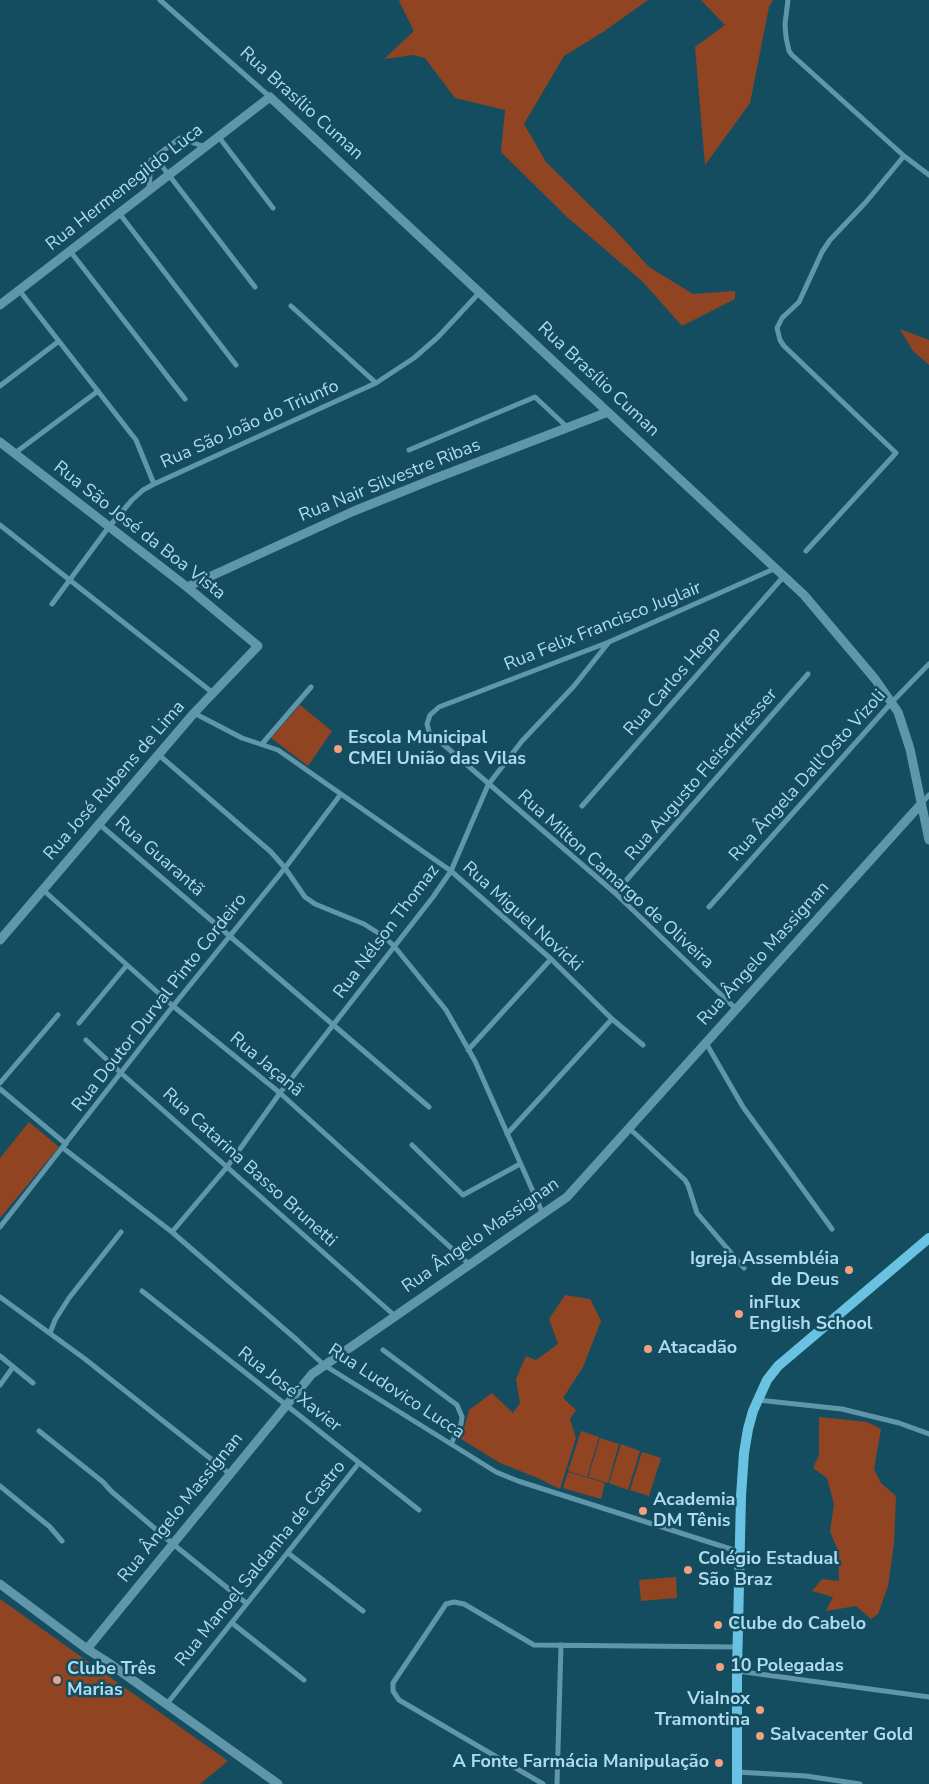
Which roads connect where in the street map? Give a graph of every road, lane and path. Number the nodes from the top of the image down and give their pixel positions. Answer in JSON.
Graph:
{"nodes":[{"id":1,"x":160,"y":0,"type":"edge"},
{"id":2,"x":788,"y":0,"type":"edge"},
{"id":3,"x":270,"y":97,"type":"junction"},
{"id":4,"x":218,"y":136,"type":"junction"},
{"id":5,"x":205,"y":147,"type":"junction"},
{"id":6,"x":904,"y":156,"type":"junction"},
{"id":7,"x":155,"y":157,"type":"junction"},
{"id":8,"x":169,"y":175,"type":"junction"},
{"id":9,"x":929,"y":175,"type":"edge"},
{"id":10,"x":149,"y":189,"type":"junction"},
{"id":11,"x":273,"y":208,"type":"dead end"},
{"id":12,"x":119,"y":213,"type":"junction"},
{"id":13,"x":70,"y":250,"type":"junction"},
{"id":14,"x":254,"y":287,"type":"dead end"},
{"id":15,"x":19,"y":290,"type":"junction"},
{"id":16,"x":480,"y":292,"type":"junction"},
{"id":17,"x":0,"y":304,"type":"edge"},
{"id":18,"x":291,"y":306,"type":"dead end"},
{"id":19,"x":59,"y":341,"type":"junction"},
{"id":20,"x":236,"y":365,"type":"dead end"},
{"id":21,"x":376,"y":383,"type":"junction"},
{"id":22,"x":0,"y":386,"type":"edge"},
{"id":23,"x":98,"y":391,"type":"junction"},
{"id":24,"x":185,"y":399,"type":"dead end"},
{"id":25,"x":608,"y":412,"type":"junction"},
{"id":26,"x":567,"y":427,"type":"junction"},
{"id":27,"x":0,"y":442,"type":"edge"},
{"id":28,"x":409,"y":450,"type":"dead end"},
{"id":29,"x":14,"y":454,"type":"junction"},
{"id":30,"x":154,"y":484,"type":"junction"},
{"id":31,"x":0,"y":525,"type":"edge"},
{"id":32,"x":108,"y":528,"type":"junction"},
{"id":33,"x":806,"y":551,"type":"dead end"},
{"id":34,"x":776,"y":568,"type":"junction"},
{"id":35,"x":784,"y":575,"type":"junction"},
{"id":36,"x":70,"y":579,"type":"junction"},
{"id":37,"x":187,"y":587,"type":"junction"},
{"id":38,"x":52,"y":604,"type":"dead end"},
{"id":39,"x":609,"y":642,"type":"junction"},
{"id":40,"x":258,"y":646,"type":"joint"},
{"id":41,"x":929,"y":664,"type":"edge"},
{"id":42,"x":808,"y":674,"type":"dead end"},
{"id":43,"x":311,"y":688,"type":"dead end"},
{"id":44,"x":214,"y":693,"type":"junction"},
{"id":45,"x":892,"y":702,"type":"junction"},
{"id":46,"x":438,"y":707,"type":"joint"},
{"id":47,"x":194,"y":713,"type":"junction"},
{"id":48,"x":262,"y":744,"type":"junction"},
{"id":49,"x":158,"y":755,"type":"junction"},
{"id":50,"x":488,"y":785,"type":"junction"},
{"id":51,"x":341,"y":794,"type":"junction"},
{"id":52,"x":929,"y":795,"type":"edge"},
{"id":53,"x":921,"y":804,"type":"junction"},
{"id":54,"x":582,"y":806,"type":"dead end"},
{"id":55,"x":99,"y":824,"type":"junction"},
{"id":56,"x":929,"y":840,"type":"edge"},
{"id":57,"x":285,"y":868,"type":"junction"},
{"id":58,"x":451,"y":872,"type":"junction"},
{"id":59,"x":42,"y":889,"type":"junction"},
{"id":60,"x":615,"y":893,"type":"junction"},
{"id":61,"x":709,"y":907,"type":"dead end"},
{"id":62,"x":230,"y":936,"type":"junction"},
{"id":63,"x":0,"y":940,"type":"edge"},
{"id":64,"x":394,"y":946,"type":"junction"},
{"id":65,"x":552,"y":959,"type":"junction"},
{"id":66,"x":127,"y":964,"type":"junction"},
{"id":67,"x":173,"y":1006,"type":"junction"},
{"id":68,"x":736,"y":1009,"type":"junction"},
{"id":69,"x":58,"y":1015,"type":"dead end"},
{"id":70,"x":612,"y":1019,"type":"junction"},
{"id":71,"x":79,"y":1023,"type":"dead end"},
{"id":72,"x":333,"y":1025,"type":"junction"},
{"id":73,"x":86,"y":1040,"type":"dead end"},
{"id":74,"x":706,"y":1043,"type":"junction"},
{"id":75,"x":643,"y":1044,"type":"dead end"},
{"id":76,"x":468,"y":1050,"type":"junction"},
{"id":77,"x":121,"y":1074,"type":"junction"},
{"id":78,"x":0,"y":1083,"type":"edge"},
{"id":79,"x":0,"y":1089,"type":"edge"},
{"id":80,"x":280,"y":1093,"type":"junction"},
{"id":81,"x":429,"y":1107,"type":"dead end"},
{"id":82,"x":629,"y":1128,"type":"junction"},
{"id":83,"x":507,"y":1134,"type":"junction"},
{"id":84,"x":65,"y":1146,"type":"junction"},
{"id":85,"x":412,"y":1146,"type":"dead end"},
{"id":86,"x":520,"y":1164,"type":"junction"},
{"id":87,"x":227,"y":1167,"type":"junction"},
{"id":88,"x":543,"y":1215,"type":"junction"},
{"id":89,"x":0,"y":1227,"type":"edge"},
{"id":90,"x":832,"y":1229,"type":"dead end"},
{"id":91,"x":121,"y":1232,"type":"dead end"},
{"id":92,"x":172,"y":1232,"type":"junction"},
{"id":93,"x":929,"y":1239,"type":"edge"},
{"id":94,"x":470,"y":1264,"type":"junction"},
{"id":95,"x":744,"y":1268,"type":"dead end"},
{"id":96,"x":142,"y":1291,"type":"dead end"},
{"id":97,"x":0,"y":1297,"type":"edge"},
{"id":98,"x":395,"y":1316,"type":"junction"},
{"id":99,"x":50,"y":1333,"type":"junction"},
{"id":100,"x":383,"y":1350,"type":"dead end"},
{"id":101,"x":0,"y":1356,"type":"edge"},
{"id":102,"x":324,"y":1365,"type":"junction"},
{"id":103,"x":13,"y":1367,"type":"junction"},
{"id":104,"x":33,"y":1383,"type":"dead end"},
{"id":105,"x":0,"y":1385,"type":"edge"},
{"id":106,"x":758,"y":1400,"type":"junction"},
{"id":107,"x":286,"y":1406,"type":"junction"},
{"id":108,"x":39,"y":1431,"type":"dead end"},
{"id":109,"x":929,"y":1434,"type":"edge"},
{"id":110,"x":451,"y":1444,"type":"junction"},
{"id":111,"x":359,"y":1463,"type":"junction"},
{"id":112,"x":230,"y":1474,"type":"junction"},
{"id":113,"x":0,"y":1486,"type":"edge"},
{"id":114,"x":419,"y":1510,"type":"dead end"},
{"id":115,"x":62,"y":1542,"type":"dead end"},
{"id":116,"x":173,"y":1544,"type":"junction"},
{"id":117,"x":740,"y":1552,"type":"junction"},
{"id":118,"x":288,"y":1553,"type":"junction"},
{"id":119,"x":0,"y":1584,"type":"edge"},
{"id":120,"x":246,"y":1604,"type":"junction"},
{"id":121,"x":363,"y":1612,"type":"dead end"},
{"id":122,"x":232,"y":1623,"type":"junction"},
{"id":123,"x":561,"y":1645,"type":"junction"},
{"id":124,"x":737,"y":1647,"type":"junction"},
{"id":125,"x":87,"y":1649,"type":"junction"},
{"id":126,"x":737,"y":1671,"type":"junction"},
{"id":127,"x":304,"y":1680,"type":"dead end"},
{"id":128,"x":929,"y":1696,"type":"edge"},
{"id":129,"x":166,"y":1705,"type":"junction"},
{"id":130,"x":737,"y":1772,"type":"junction"},
{"id":131,"x":278,"y":1784,"type":"edge"},
{"id":132,"x":542,"y":1784,"type":"edge"},
{"id":133,"x":557,"y":1784,"type":"edge"},
{"id":134,"x":737,"y":1784,"type":"edge"},
{"id":135,"x":860,"y":1784,"type":"edge"}],
"edges":[{"from":1,"to":3,"type":"street","name":"Rua Brasílio Cuman"},
{"from":2,"to":6,"type":"street"},
{"from":3,"to":4,"type":"street","name":"Rua Hermenegildo Luca"},
{"from":3,"to":16,"type":"street","name":"Rua Brasílio Cuman"},
{"from":4,"to":5,"type":"street","name":"Rua Hermenegildo Luca"},
{"from":4,"to":11,"type":"street"},
{"from":5,"to":7,"type":"street"},
{"from":5,"to":8,"type":"street","name":"Rua Hermenegildo Luca"},
{"from":6,"to":9,"type":"street"},
{"from":6,"to":33,"type":"street"},
{"from":7,"to":8,"type":"street"},
{"from":7,"to":10,"type":"street"},
{"from":8,"to":10,"type":"street","name":"Rua Hermenegildo Luca"},
{"from":8,"to":14,"type":"street"},
{"from":10,"to":12,"type":"street","name":"Rua Hermenegildo Luca"},
{"from":12,"to":13,"type":"street","name":"Rua Hermenegildo Luca"},
{"from":12,"to":20,"type":"street"},
{"from":13,"to":15,"type":"street","name":"Rua Hermenegildo Luca"},
{"from":13,"to":24,"type":"street"},
{"from":15,"to":17,"type":"street","name":"Rua Hermenegildo Luca"},
{"from":15,"to":19,"type":"street"},
{"from":16,"to":21,"type":"street","name":"Rua São João do Triunfo"},
{"from":16,"to":25,"type":"street","name":"Rua Brasílio Cuman"},
{"from":18,"to":21,"type":"street"},
{"from":19,"to":22,"type":"street"},
{"from":19,"to":23,"type":"street"},
{"from":21,"to":30,"type":"street","name":"Rua São João do Triunfo"},
{"from":23,"to":29,"type":"street"},
{"from":23,"to":30,"type":"street"},
{"from":25,"to":26,"type":"street","name":"Rua Nair Silvestre Ribas"},
{"from":25,"to":34,"type":"street","name":"Rua Brasílio Cuman"},
{"from":26,"to":28,"type":"street"},
{"from":26,"to":37,"type":"street","name":"Rua Nair Silvestre Ribas"},
{"from":27,"to":29,"type":"street","name":"Rua São José da Boa Vista"},
{"from":29,"to":32,"type":"street","name":"Rua São José da Boa Vista"},
{"from":30,"to":32,"type":"street","name":"Rua São João do Triunfo"},
{"from":31,"to":36,"type":"street"},
{"from":32,"to":36,"type":"street","name":"Rua São João do Triunfo"},
{"from":32,"to":37,"type":"street","name":"Rua São José da Boa Vista"},
{"from":34,"to":35,"type":"street","name":"Rua Brasílio Cuman"},
{"from":34,"to":39,"type":"street","name":"Rua Felix Francisco Juglair"},
{"from":35,"to":45,"type":"street","name":"Rua Brasílio Cuman"},
{"from":35,"to":54,"type":"street","name":"Rua Carlos Hepp"},
{"from":36,"to":38,"type":"street","name":"Rua São João do Triunfo"},
{"from":36,"to":44,"type":"street"},
{"from":37,"to":40,"type":"street","name":"Rua São José da Boa Vista"},
{"from":39,"to":46,"type":"street","name":"Rua Felix Francisco Juglair"},
{"from":39,"to":50,"type":"street","name":"Rua Nélson Thomaz"},
{"from":40,"to":44,"type":"street","name":"Rua José Rubens de Lima"},
{"from":41,"to":45,"type":"street","name":"Rua Ângela Dall'Osto Vizoli"},
{"from":42,"to":60,"type":"street","name":"Rua Augusto Fleischfresser"},
{"from":43,"to":48,"type":"street"},
{"from":44,"to":47,"type":"street","name":"Rua José Rubens de Lima"},
{"from":45,"to":53,"type":"street","name":"Rua Brasílio Cuman"},
{"from":45,"to":61,"type":"street","name":"Rua Ângela Dall'Osto Vizoli"},
{"from":46,"to":50,"type":"street","name":"Rua Milton Camargo de Oliveira"},
{"from":47,"to":48,"type":"street","name":"Rua Miguel Novicki"},
{"from":47,"to":49,"type":"street","name":"Rua José Rubens de Lima"},
{"from":48,"to":51,"type":"street","name":"Rua Miguel Novicki"},
{"from":49,"to":55,"type":"street","name":"Rua José Rubens de Lima"},
{"from":49,"to":57,"type":"street"},
{"from":50,"to":58,"type":"street","name":"Rua Nélson Thomaz"},
{"from":50,"to":60,"type":"street","name":"Rua Milton Camargo de Oliveira"},
{"from":51,"to":57,"type":"street","name":"Rua Doutor Durval Pinto Cordeiro"},
{"from":51,"to":58,"type":"street","name":"Rua Miguel Novicki"},
{"from":52,"to":53,"type":"street","name":"Rua Ângelo Massignan"},
{"from":53,"to":56,"type":"street","name":"Rua Brasílio Cuman"},
{"from":53,"to":68,"type":"street","name":"Rua Ângelo Massignan"},
{"from":55,"to":59,"type":"street","name":"Rua José Rubens de Lima"},
{"from":55,"to":62,"type":"street","name":"Rua Guarantã"},
{"from":57,"to":62,"type":"street","name":"Rua Doutor Durval Pinto Cordeiro"},
{"from":57,"to":64,"type":"street"},
{"from":58,"to":64,"type":"street","name":"Rua Nélson Thomaz"},
{"from":58,"to":65,"type":"street","name":"Rua Miguel Novicki"},
{"from":59,"to":63,"type":"street","name":"Rua José Rubens de Lima"},
{"from":59,"to":66,"type":"street","name":"Rua Jaçanã"},
{"from":60,"to":68,"type":"street","name":"Rua Milton Camargo de Oliveira"},
{"from":62,"to":67,"type":"street","name":"Rua Doutor Durval Pinto Cordeiro"},
{"from":62,"to":72,"type":"street","name":"Rua Guarantã"},
{"from":64,"to":72,"type":"street","name":"Rua Nélson Thomaz"},
{"from":64,"to":76,"type":"street"},
{"from":65,"to":70,"type":"street","name":"Rua Miguel Novicki"},
{"from":65,"to":76,"type":"street"},
{"from":66,"to":67,"type":"street","name":"Rua Jaçanã"},
{"from":66,"to":71,"type":"street"},
{"from":67,"to":77,"type":"street","name":"Rua Doutor Durval Pinto Cordeiro"},
{"from":67,"to":80,"type":"street","name":"Rua Jaçanã"},
{"from":68,"to":74,"type":"street","name":"Rua Ângelo Massignan"},
{"from":69,"to":78,"type":"street"},
{"from":70,"to":75,"type":"street","name":"Rua Miguel Novicki"},
{"from":70,"to":83,"type":"street"},
{"from":72,"to":80,"type":"street","name":"Rua Nélson Thomaz"},
{"from":72,"to":81,"type":"street","name":"Rua Guarantã"},
{"from":73,"to":77,"type":"street","name":"Rua Catarina Basso Brunetti"},
{"from":74,"to":82,"type":"street","name":"Rua Ângelo Massignan"},
{"from":74,"to":90,"type":"street"},
{"from":76,"to":83,"type":"street"},
{"from":77,"to":84,"type":"street","name":"Rua Doutor Durval Pinto Cordeiro"},
{"from":77,"to":87,"type":"street","name":"Rua Catarina Basso Brunetti"},
{"from":79,"to":84,"type":"street","name":"Rua Ludovico Lucca"},
{"from":80,"to":87,"type":"street","name":"Rua Nélson Thomaz"},
{"from":80,"to":94,"type":"street","name":"Rua Jaçanã"},
{"from":82,"to":88,"type":"street","name":"Rua Ângelo Massignan"},
{"from":82,"to":95,"type":"street"},
{"from":83,"to":86,"type":"street"},
{"from":84,"to":89,"type":"street","name":"Rua Doutor Durval Pinto Cordeiro"},
{"from":84,"to":92,"type":"street","name":"Rua Ludovico Lucca"},
{"from":85,"to":86,"type":"street"},
{"from":86,"to":88,"type":"street"},
{"from":87,"to":92,"type":"street","name":"Rua Nélson Thomaz"},
{"from":87,"to":98,"type":"street","name":"Rua Catarina Basso Brunetti"},
{"from":88,"to":94,"type":"street","name":"Rua Ângelo Massignan"},
{"from":91,"to":99,"type":"street"},
{"from":92,"to":102,"type":"street","name":"Rua Ludovico Lucca"},
{"from":93,"to":106,"type":"main road"},
{"from":94,"to":98,"type":"street","name":"Rua Ângelo Massignan"},
{"from":96,"to":107,"type":"street","name":"Rua José Xavier"},
{"from":97,"to":99,"type":"street"},
{"from":98,"to":102,"type":"street","name":"Rua Ângelo Massignan"},
{"from":99,"to":112,"type":"street"},
{"from":100,"to":110,"type":"street"},
{"from":101,"to":103,"type":"street"},
{"from":102,"to":107,"type":"street","name":"Rua Ângelo Massignan"},
{"from":102,"to":110,"type":"street","name":"Rua Ludovico Lucca"},
{"from":103,"to":104,"type":"street"},
{"from":103,"to":105,"type":"street"},
{"from":106,"to":109,"type":"street"},
{"from":106,"to":117,"type":"main road"},
{"from":107,"to":111,"type":"street","name":"Rua José Xavier"},
{"from":107,"to":112,"type":"street","name":"Rua Ângelo Massignan"},
{"from":108,"to":116,"type":"street"},
{"from":110,"to":117,"type":"street","name":"Rua Ludovico Lucca"},
{"from":111,"to":114,"type":"street","name":"Rua José Xavier"},
{"from":111,"to":118,"type":"street","name":"Rua Manoel Saldanha de Castro"},
{"from":112,"to":116,"type":"street","name":"Rua Ângelo Massignan"},
{"from":113,"to":115,"type":"street"},
{"from":116,"to":120,"type":"street"},
{"from":116,"to":125,"type":"street","name":"Rua Ângelo Massignan"},
{"from":117,"to":124,"type":"main road"},
{"from":118,"to":120,"type":"street","name":"Rua Manoel Saldanha de Castro"},
{"from":118,"to":121,"type":"street"},
{"from":119,"to":125,"type":"street"},
{"from":120,"to":122,"type":"street","name":"Rua Manoel Saldanha de Castro"},
{"from":122,"to":127,"type":"street"},
{"from":122,"to":129,"type":"street","name":"Rua Manoel Saldanha de Castro"},
{"from":123,"to":124,"type":"street"},
{"from":123,"to":132,"type":"street"},
{"from":123,"to":133,"type":"street"},
{"from":124,"to":126,"type":"main road"},
{"from":125,"to":129,"type":"street"},
{"from":126,"to":128,"type":"street"},
{"from":126,"to":130,"type":"main road"},
{"from":129,"to":131,"type":"street"},
{"from":130,"to":134,"type":"main road"},
{"from":130,"to":135,"type":"street"}]}
